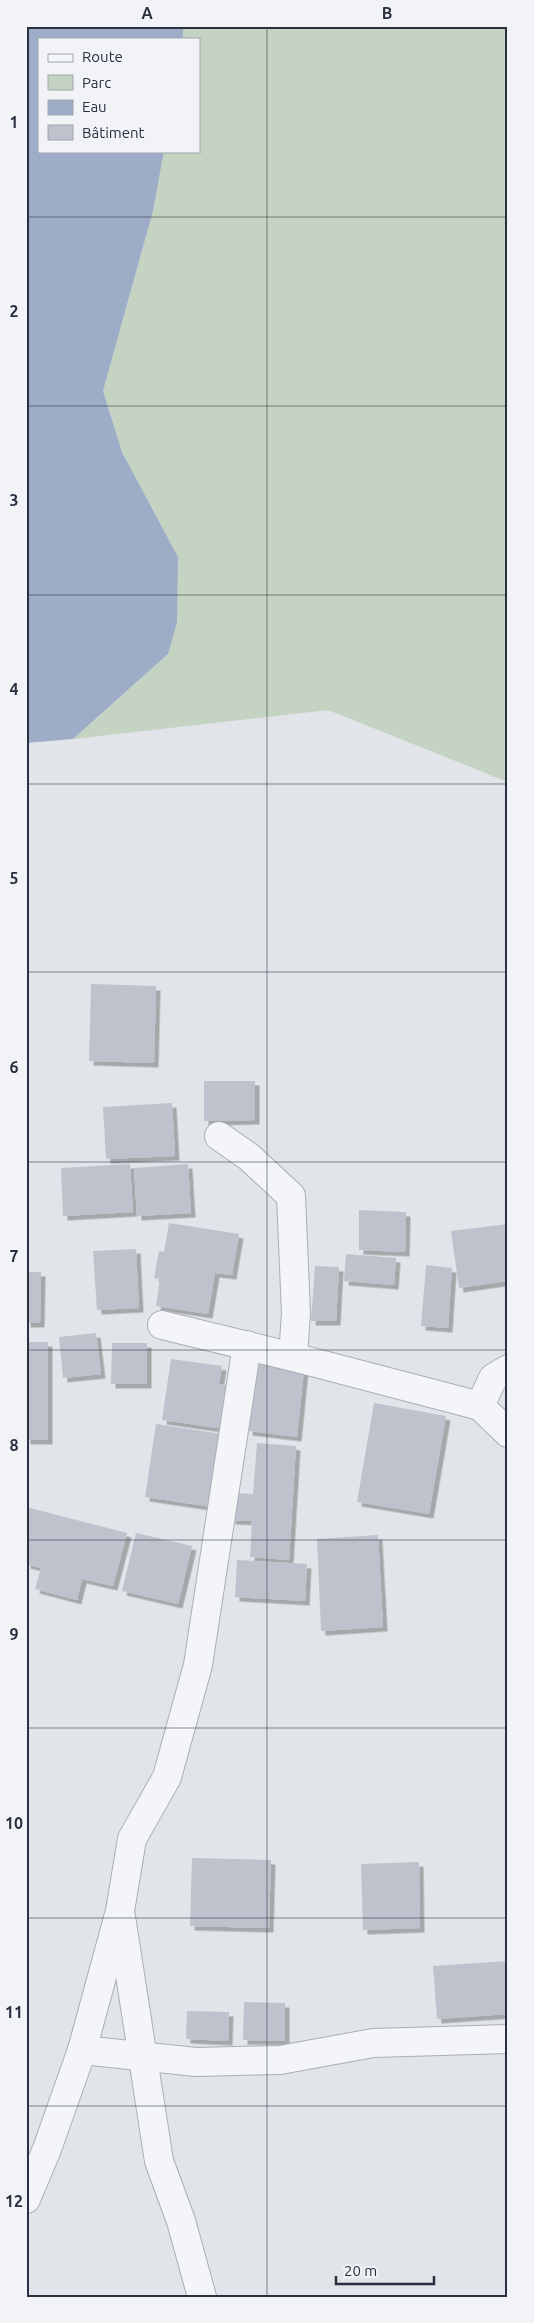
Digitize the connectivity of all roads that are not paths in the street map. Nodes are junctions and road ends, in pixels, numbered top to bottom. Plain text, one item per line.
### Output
1 (219, 1136) dead end
2 (162, 1325) dead end
3 (247, 1345) junction
4 (293, 1357) junction
5 (508, 1369) edge
6 (480, 1406) junction
7 (508, 1433) edge
8 (120, 1911) junction
9 (508, 2039) edge
10 (82, 2050) junction
11 (144, 2057) junction
12 (26, 2199) edge
13 (202, 2297) edge

1 - 4 street
2 - 3 street
3 - 4 street
3 - 8 street
4 - 6 street
5 - 6 street
6 - 7 street
8 - 10 street
8 - 11 street
9 - 11 street
10 - 11 street
10 - 12 street
11 - 13 street

